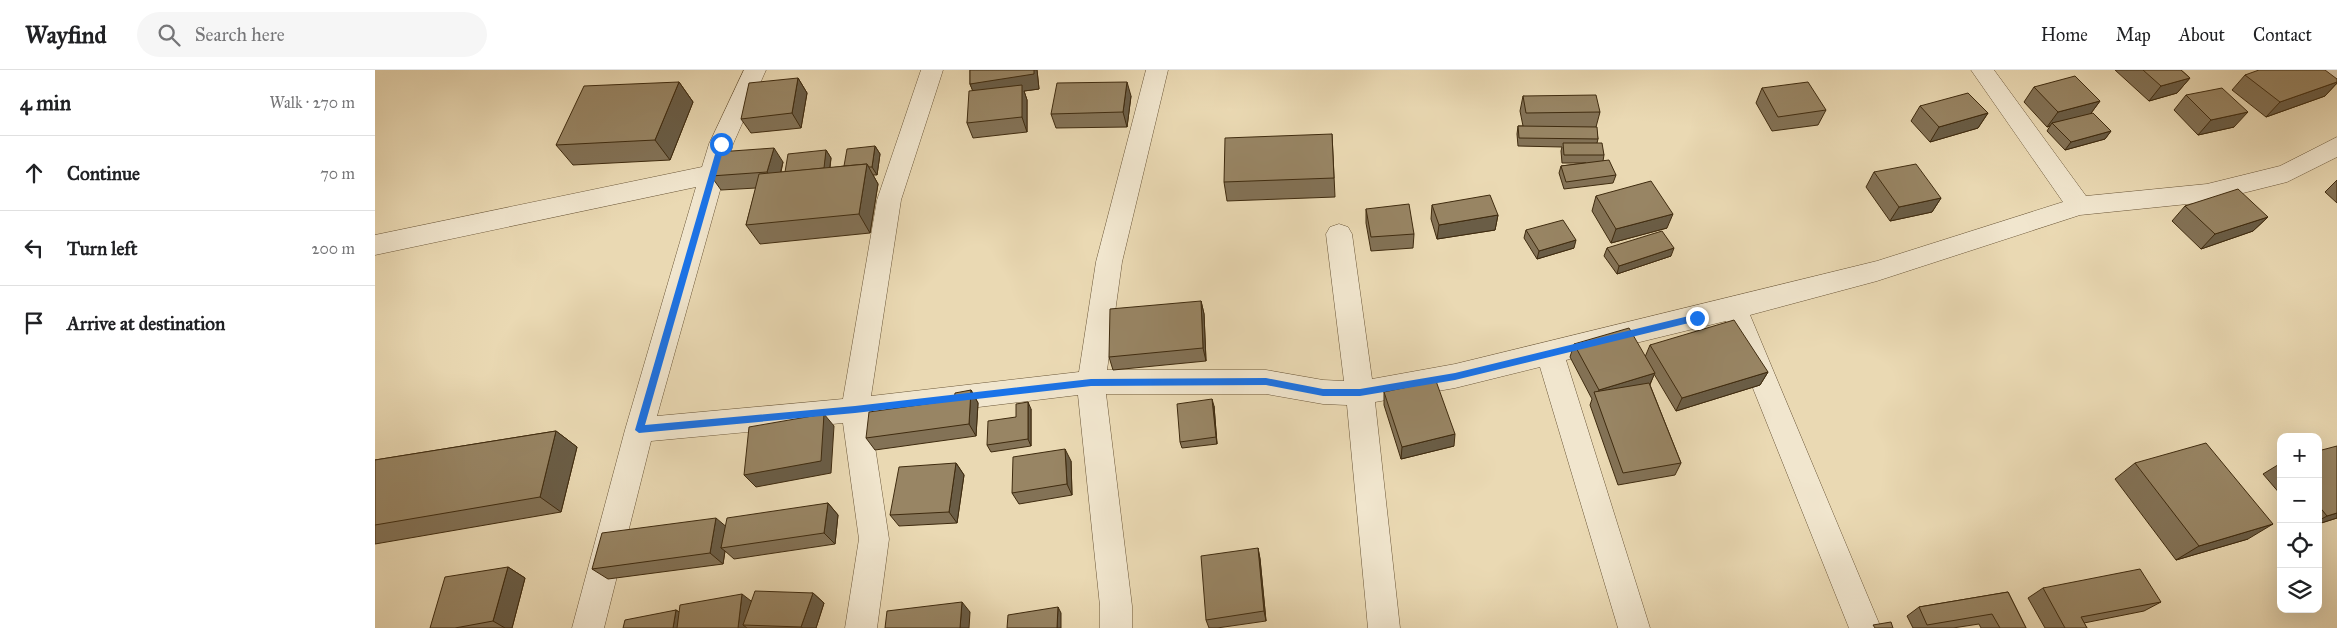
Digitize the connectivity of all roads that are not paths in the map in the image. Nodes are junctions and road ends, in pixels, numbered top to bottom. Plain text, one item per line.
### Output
1 (755, 70) edge
2 (932, 70) edge
3 (1157, 70) edge
4 (1982, 70) edge
5 (2329, 70) edge
6 (2337, 76) edge
7 (2337, 146) edge
8 (713, 174) junction
9 (2080, 206) junction
10 (1339, 234) dead end
11 (375, 245) edge
12 (1734, 308) junction
13 (1550, 354) junction
14 (1091, 382) junction
15 (1360, 393) junction
16 (855, 410) junction
17 (639, 430) junction
18 (588, 628) edge
19 (861, 628) edge
20 (1116, 628) edge
21 (1384, 628) edge
22 (1634, 628) edge
23 (1865, 628) edge

1 - 8 street
2 - 16 street
3 - 14 street
4 - 9 street
5 - 6 street
7 - 9 street
8 - 11 street
8 - 17 street
9 - 12 street
10 - 15 street
12 - 13 street
12 - 23 street
13 - 15 street
13 - 22 street
14 - 15 street
14 - 16 street
14 - 20 street
15 - 21 street
16 - 17 street
16 - 19 street
17 - 18 street

